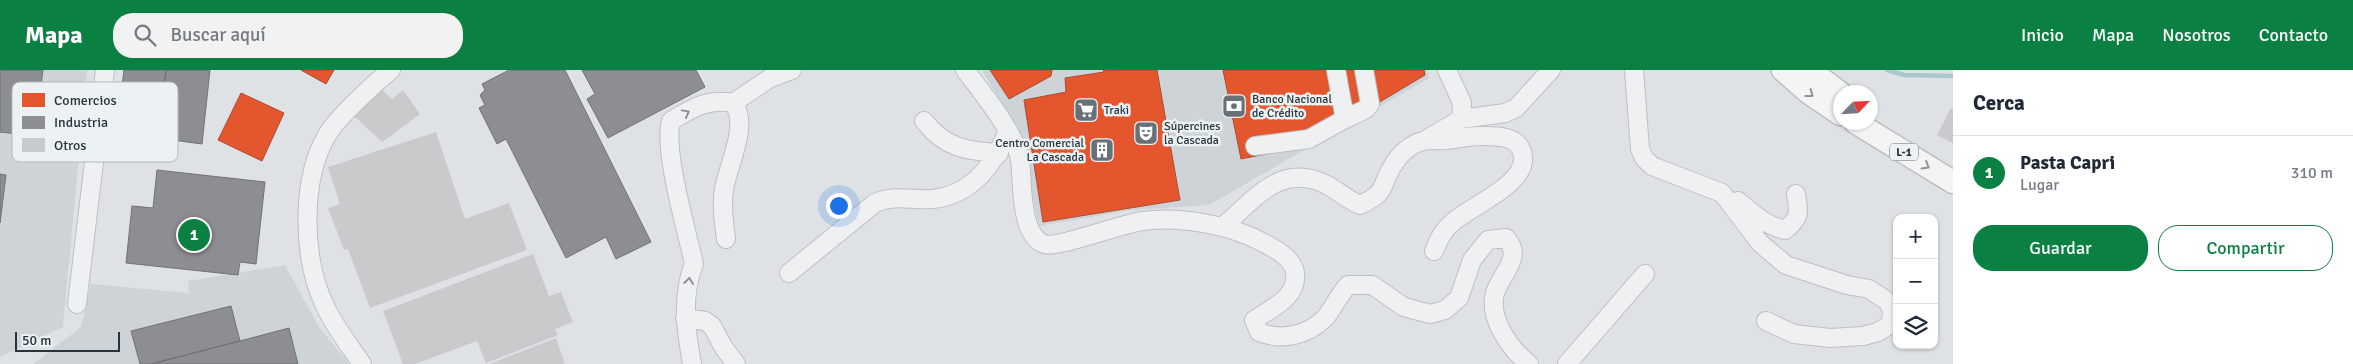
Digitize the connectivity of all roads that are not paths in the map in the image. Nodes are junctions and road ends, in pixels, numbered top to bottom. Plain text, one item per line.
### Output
1 (792, 70) edge
2 (964, 70) edge
3 (1336, 70) edge
4 (1364, 70) edge
5 (1447, 70) edge
6 (1551, 70) edge
7 (1634, 70) edge
8 (1783, 70) edge
9 (386, 71) edge
10 (733, 103) junction
11 (1833, 109) edge
12 (1345, 119) junction
13 (1461, 119) junction
14 (1878, 119) edge
15 (924, 121) dead end
16 (1868, 130) edge
17 (1007, 133) junction
18 (1424, 140) junction
19 (1255, 146) dead end
20 (999, 153) junction
21 (94, 162) edge
22 (1953, 164) edge
23 (1953, 182) edge
24 (1722, 193) junction
25 (1796, 194) dead end
26 (1223, 226) junction
27 (726, 239) dead end
28 (1434, 251) dead end
29 (789, 273) dead end
30 (1645, 274) dead end
31 (77, 304) dead end
32 (685, 318) junction
33 (1766, 321) dead end
34 (362, 364) edge
35 (692, 364) edge
36 (736, 364) edge
37 (1529, 364) edge
38 (1567, 364) edge

1 - 10 street
2 - 17 street
3 - 12 street
4 - 12 street
5 - 13 street
6 - 13 street
7 - 24 street
8 -> 11 main road
9 - 34 street
10 - 27 street
32 -> 10 street
12 - 19 street
13 - 18 street
14 - 22 main road, L-1
15 - 20 street
16 -> 23 main road, L-1
17 - 20 street
17 - 26 street
18 - 26 street
18 - 28 street
20 - 29 street
21 - 31 street
24 - 25 street
24 - 33 street
26 - 37 street
30 - 38 street
32 - 35 street
32 - 36 street

